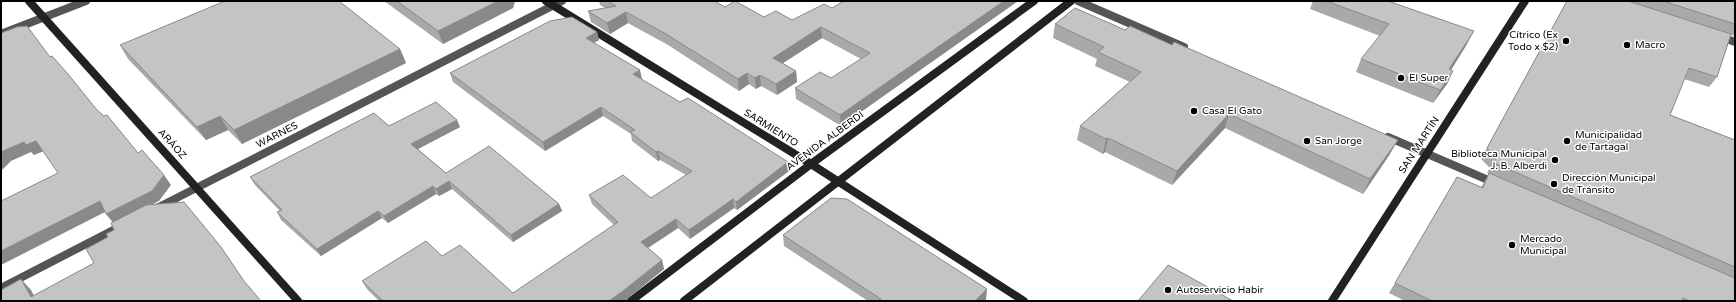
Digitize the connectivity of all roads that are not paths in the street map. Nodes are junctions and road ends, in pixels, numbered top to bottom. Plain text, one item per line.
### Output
1 (29, 1) edge
2 (86, 1) edge
3 (562, 1) edge
4 (1034, 1) edge
5 (1071, 1) edge
6 (1078, 1) edge
7 (1525, 1) edge
8 (549, 3) edge
9 (44, 17) junction
10 (1, 34) edge
11 (1713, 35) edge
12 (1735, 42) edge
13 (1194, 52) edge
14 (1383, 134) edge
15 (1427, 154) junction
16 (811, 164) junction
17 (838, 181) junction
18 (1500, 185) edge
19 (197, 187) junction
20 (148, 212) edge
21 (134, 219) edge
22 (1, 288) edge
23 (298, 301) edge
24 (631, 301) edge
25 (684, 301) edge
26 (1024, 301) edge
27 (1332, 301) edge

1 - 9 street, ARÁOZ
2 - 9 street
3 - 8 street, WARNES
4 - 16 street, AVENIDA ALBERDI
5 - 17 street
6 - 13 street
7 - 15 street, SAN MARTÍN
8 - 16 street, SARMIENTO
8 - 19 street, WARNES
9 - 10 street
9 - 19 street, ARÁOZ
11 - 12 street
14 - 15 street
15 - 18 street
15 - 27 street, SAN MARTÍN
16 - 17 street, SARMIENTO
16 - 24 street, AVENIDA ALBERDI
17 - 25 street
17 - 26 street, SARMIENTO
19 - 20 street, WARNES
19 - 23 street, ARÁOZ
21 - 22 street

